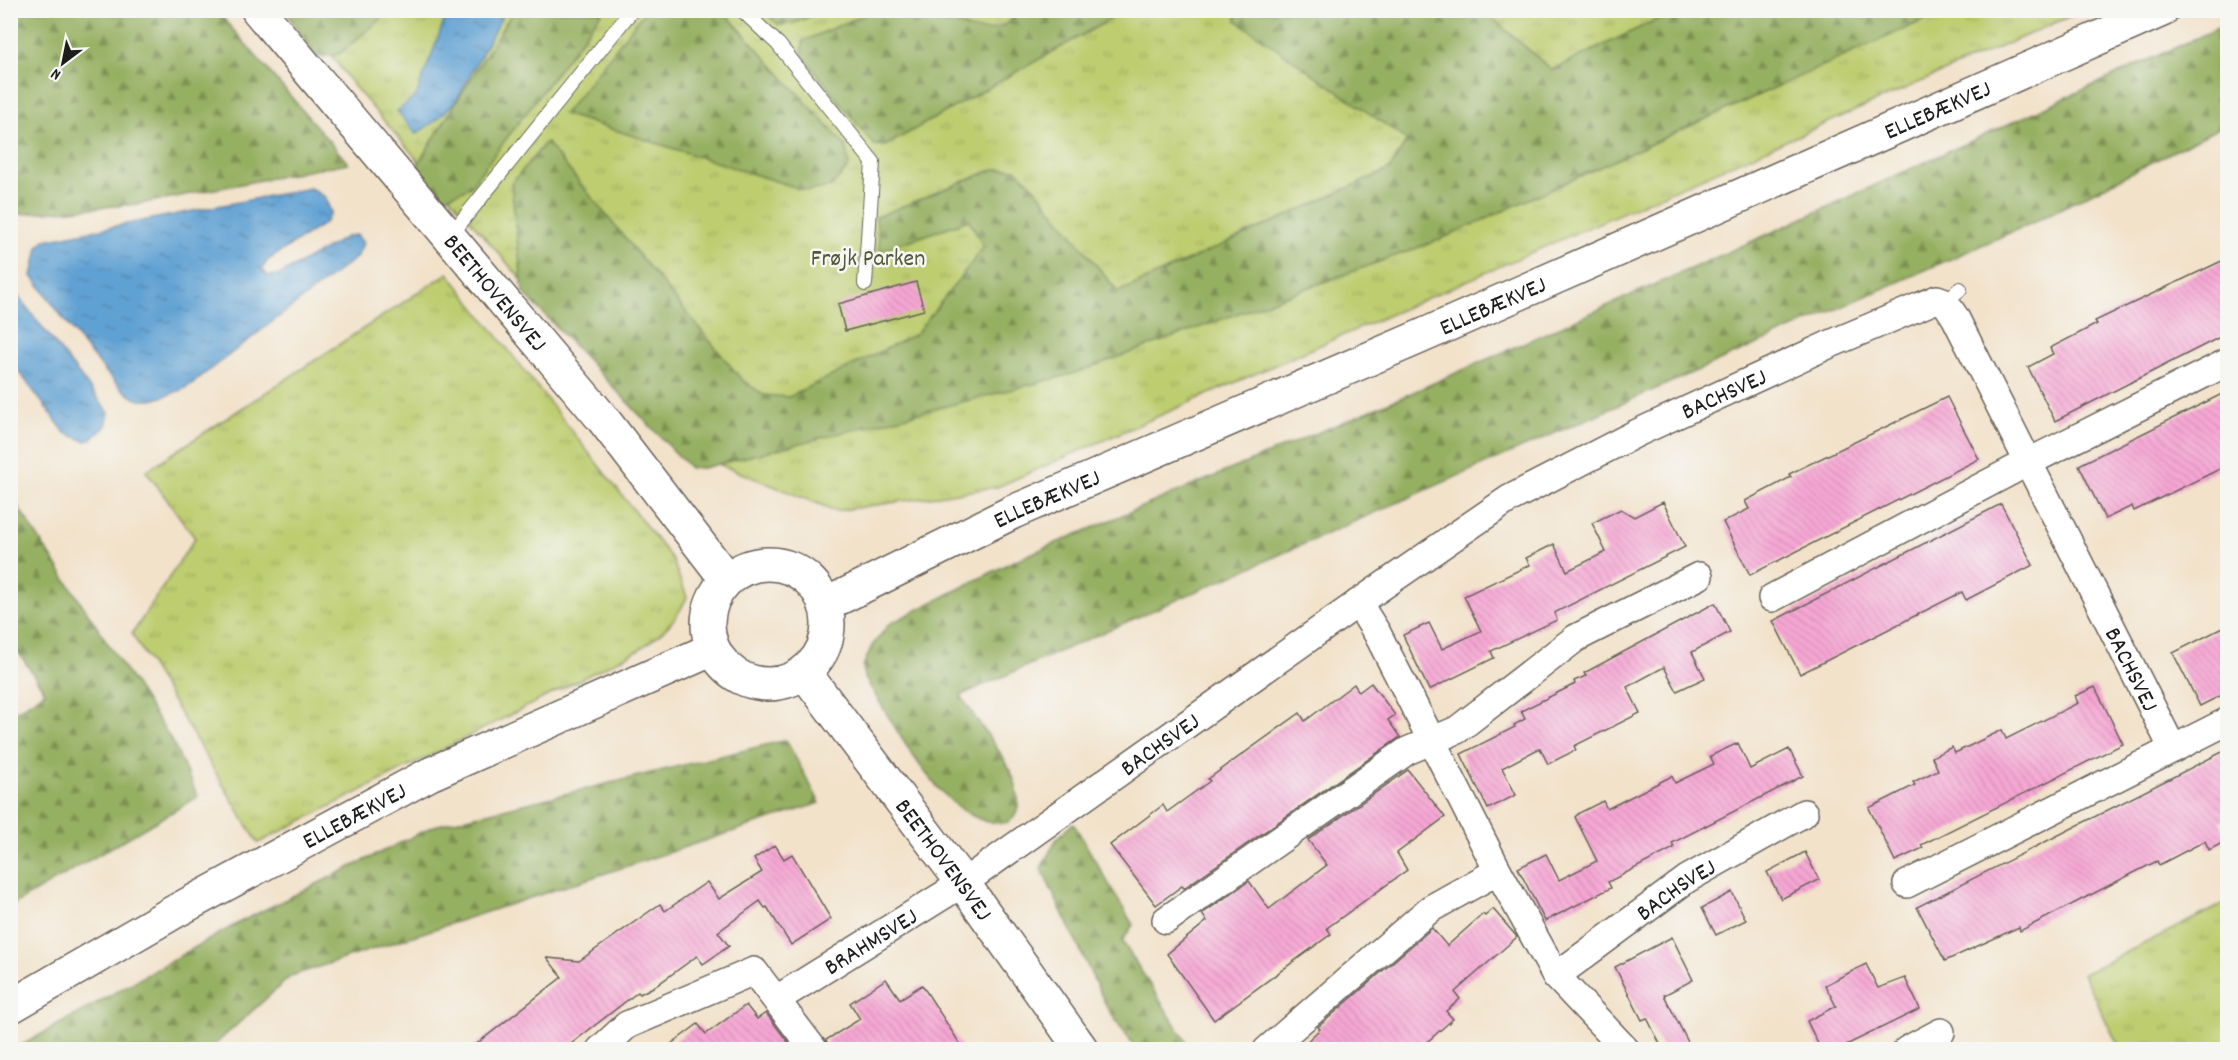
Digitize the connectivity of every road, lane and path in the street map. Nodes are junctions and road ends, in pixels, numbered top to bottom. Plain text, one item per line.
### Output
1 (258, 10) edge
2 (632, 10) edge
3 (742, 10) edge
4 (2162, 10) edge
5 (449, 237) junction
6 (865, 284) dead end
7 (2228, 362) edge
8 (2030, 461) junction
9 (1699, 576) dead end
10 (727, 580) junction
11 (1772, 598) dead end
12 (1358, 603) junction
13 (825, 604) junction
14 (713, 649) junction
15 (804, 672) junction
16 (2228, 721) edge
17 (1433, 742) junction
18 (2173, 749) junction
19 (1804, 813) dead end
20 (1498, 871) junction
21 (963, 883) junction
22 (1907, 884) dead end
23 (1166, 920) dead end
24 (1556, 976) junction
25 (777, 999) junction
26 (10, 1006) edge
27 (1941, 1032) dead end
28 (600, 1050) edge
29 (814, 1050) edge
30 (1082, 1050) edge
31 (1267, 1050) edge
32 (1626, 1050) edge
33 (1907, 1050) edge

1 - 5 street, BEETHOVENSVEJ
2 - 5 lane
3 - 6 lane
4 - 13 street, ELLEBÆKVEJ
5 - 10 street, BEETHOVENSVEJ
7 - 8 street
8 - 11 street
8 - 12 street, BACHSVEJ
8 - 18 street, BACHSVEJ
9 - 17 street
10 - 13 street
10 - 14 street
12 - 17 street
12 - 21 street, BACHSVEJ
13 - 15 street
14 - 15 street
14 - 26 street, ELLEBÆKVEJ
15 - 21 street, BEETHOVENSVEJ
16 - 18 street
17 - 20 street
17 - 23 street
18 - 22 street
19 - 24 street, BACHSVEJ
20 - 24 street
20 - 31 street
21 - 25 street, BRAHMSVEJ
21 - 30 street, BEETHOVENSVEJ
24 - 32 street
25 - 28 street
25 - 29 street
27 - 33 street

